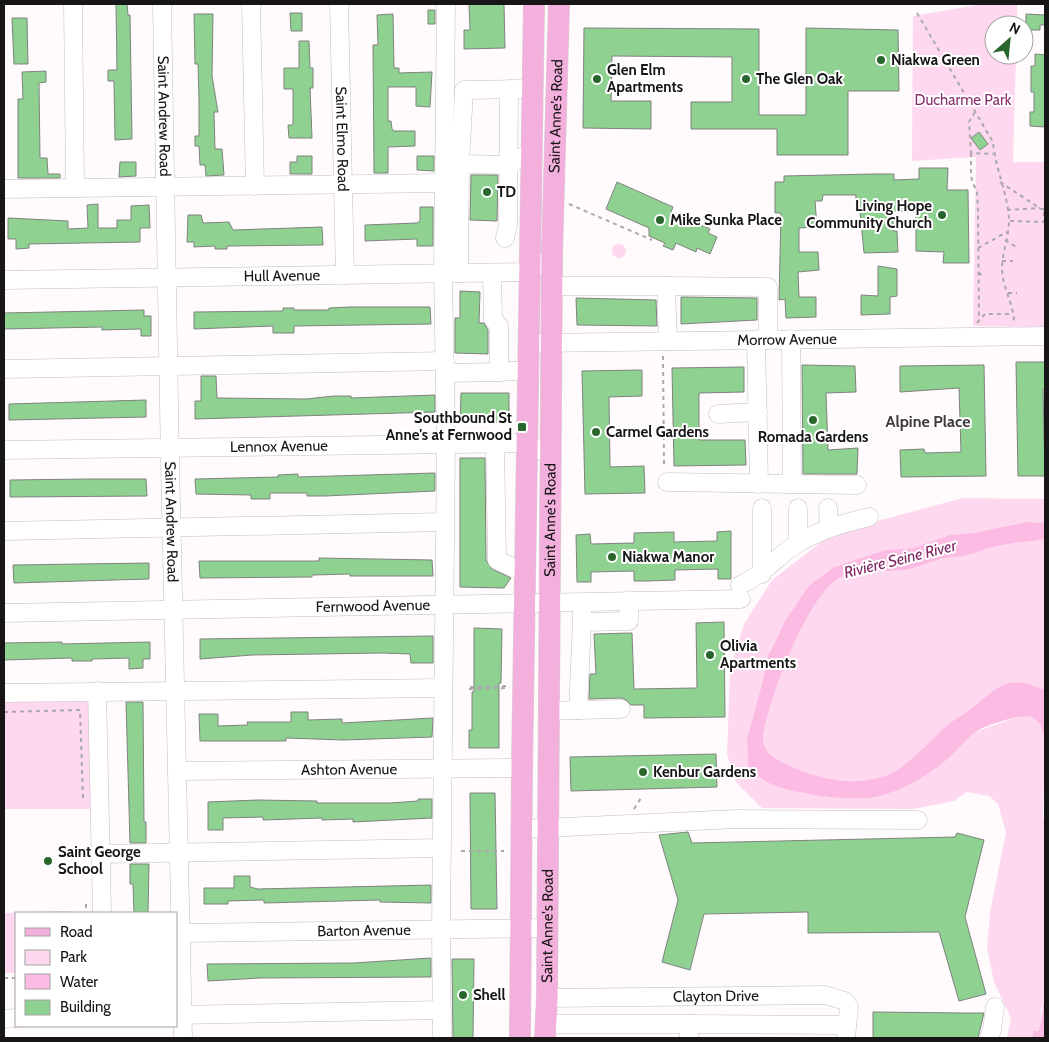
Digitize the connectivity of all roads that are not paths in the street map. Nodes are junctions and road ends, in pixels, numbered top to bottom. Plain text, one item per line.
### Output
1 (73, 4) edge
2 (162, 4) edge
3 (251, 4) edge
4 (338, 4) edge
5 (446, 4) edge
6 (534, 4) edge
7 (559, 4) edge
8 (509, 89) junction
9 (533, 89) junction
10 (532, 152) junction
11 (460, 164) junction
12 (509, 165) junction
13 (554, 168) junction
14 (531, 181) junction
15 (444, 182) junction
16 (343, 184) junction
17 (255, 186) junction
18 (166, 187) junction
19 (75, 188) junction
20 (4, 189) edge
21 (505, 238) dead end
22 (552, 253) junction
23 (530, 272) junction
24 (451, 273) junction
25 (492, 273) junction
26 (345, 275) junction
27 (168, 278) junction
28 (4, 280) edge
29 (553, 286) junction
30 (666, 286) junction
31 (1045, 336) edge
32 (762, 339) junction
33 (791, 339) junction
34 (552, 342) junction
35 (528, 343) junction
36 (666, 348) junction
37 (170, 366) junction
38 (445, 367) junction
39 (4, 369) edge
40 (528, 370) junction
41 (499, 372) junction
42 (758, 412) junction
43 (718, 414) dead end
44 (495, 443) junction
45 (527, 443) junction
46 (446, 444) junction
47 (170, 448) junction
48 (4, 450) edge
49 (552, 456) junction
50 (666, 473) road end
51 (759, 484) junction
52 (792, 484) junction
53 (857, 485) dead end
54 (762, 508) dead end
55 (798, 508) dead end
56 (828, 508) dead end
57 (869, 517) dead end
58 (446, 522) junction
59 (172, 528) junction
60 (829, 528) junction
61 (4, 530) edge
62 (798, 543) junction
63 (526, 569) junction
64 (762, 574) junction
65 (629, 600) junction
66 (582, 601) junction
67 (526, 602) junction
68 (550, 602) junction
69 (443, 603) junction
70 (174, 609) junction
71 (4, 613) edge
72 (582, 622) junction
73 (443, 688) junction
74 (176, 690) junction
75 (97, 691) junction
76 (4, 693) edge
77 (621, 709) dead end
78 (578, 710) junction
79 (549, 711) junction
80 (443, 768) junction
81 (522, 768) junction
82 (177, 771) junction
83 (918, 820) dead end
84 (548, 828) junction
85 (522, 829) junction
86 (442, 848) junction
87 (100, 854) junction
88 (179, 854) junction
89 (102, 912) edge
90 (521, 928) junction
91 (547, 928) junction
92 (441, 929) junction
93 (182, 933) junction
94 (547, 998) junction
95 (995, 1007) dead end
96 (442, 1010) junction
97 (180, 1015) edge
98 (545, 1031) edge
99 (689, 1031) edge
100 (846, 1032) edge
101 (183, 1038) edge
102 (442, 1038) edge
103 (520, 1038) edge
104 (988, 1038) edge

1 - 19 street
2 - 18 street, Saint Andrew Road
3 - 17 street
4 - 16 street, Saint Elmo Road
5 - 15 street
6 - 9 main road, Saint Anne's Road
7 - 13 main road, Saint Anne's Road
8 - 9 street
8 - 11 street
8 - 12 street
9 - 10 main road, Saint Anne's Road
10 - 12 street
10 - 13 main road
10 - 14 main road, Saint Anne's Road
11 - 12 street
11 - 24 street
12 - 14 street
12 - 21 street
13 - 22 main road, Saint Anne's Road
14 - 23 main road, Saint Anne's Road
15 - 16 street
15 - 24 street
16 - 17 street
16 - 26 street, Saint Elmo Road
17 - 18 street
18 - 19 street
18 - 27 street, Saint Andrew Road
19 - 20 street
22 - 23 street
22 - 29 main road, Saint Anne's Road
23 - 25 street, Hull Avenue
23 - 35 main road, Saint Anne's Road
24 - 25 street, Hull Avenue
24 - 26 street, Hull Avenue
24 - 38 street
25 - 41 street
26 - 27 street, Hull Avenue
27 - 28 street, Hull Avenue
27 - 37 street, Saint Andrew Road
29 - 30 street
29 - 34 main road, Saint Anne's Road
30 - 32 street
30 - 36 street
31 - 33 street, Morrow Avenue
32 - 33 street, Morrow Avenue
32 - 36 street, Morrow Avenue
32 - 42 street
33 - 52 street
34 - 35 street, Morrow Avenue
34 - 36 street, Morrow Avenue
34 - 49 main road, Saint Anne's Road
35 - 40 main road, Saint Anne's Road
37 - 38 street
37 - 39 street
37 - 47 street, Saint Andrew Road
38 - 41 street
38 - 46 street
40 - 41 street
40 - 45 main road, Saint Anne's Road
42 - 43 street
42 - 51 street
44 - 45 street, Lennox Avenue
44 - 46 street, Lennox Avenue
44 - 63 street
45 - 49 street, Lennox Avenue
45 - 63 main road, Saint Anne's Road
46 - 47 street, Lennox Avenue
46 - 58 street
47 - 48 street, Lennox Avenue
47 - 59 street, Saint Andrew Road
49 - 68 main road, Saint Anne's Road
50 - 51 street
51 - 52 street
52 - 53 street
54 - 64 street
55 - 62 street
56 - 60 street
57 - 60 street
58 - 59 street
58 - 69 street
59 - 61 street
59 - 70 street, Saint Andrew Road
60 - 62 street
62 - 64 street
63 - 67 main road, Saint Anne's Road
64 - 65 street, Fernwood Avenue
65 - 66 street, Fernwood Avenue
65 - 72 street
66 - 68 street, Fernwood Avenue
66 - 72 street
67 - 68 street, Fernwood Avenue
67 - 69 street, Fernwood Avenue
67 - 81 main road, Saint Anne's Road
68 - 79 main road, Saint Anne's Road
69 - 70 street, Fernwood Avenue
69 - 73 street
70 - 71 street, Fernwood Avenue
70 - 74 street, Saint Andrew Road
72 - 78 street
73 - 74 street
73 - 80 street
74 - 75 street
74 - 82 street, Saint Andrew Road
75 - 76 street
75 - 87 street
77 - 78 street
78 - 79 street
79 - 84 main road, Saint Anne's Road
80 - 81 street, Ashton Avenue
80 - 82 street, Ashton Avenue
80 - 86 street
81 - 85 main road, Saint Anne's Road
82 - 88 street, Saint Andrew Road
83 - 84 street
84 - 85 street
84 - 91 main road, Saint Anne's Road
85 - 90 main road, Saint Anne's Road
86 - 88 street
86 - 92 street
87 - 88 street
87 - 89 street
88 - 93 street, Saint Andrew Road
90 - 91 street, Barton Avenue
90 - 92 street, Barton Avenue
90 - 103 main road, Saint Anne's Road
91 - 94 main road, Saint Anne's Road
92 - 93 street, Barton Avenue
92 - 96 street
93 - 97 street, Saint Andrew Road
94 - 98 main road, Saint Anne's Road
94 - 100 street, Clayton Drive
95 - 104 street
96 - 97 street
96 - 102 street
97 - 101 street, Saint Andrew Road
98 - 99 street
99 - 100 street

